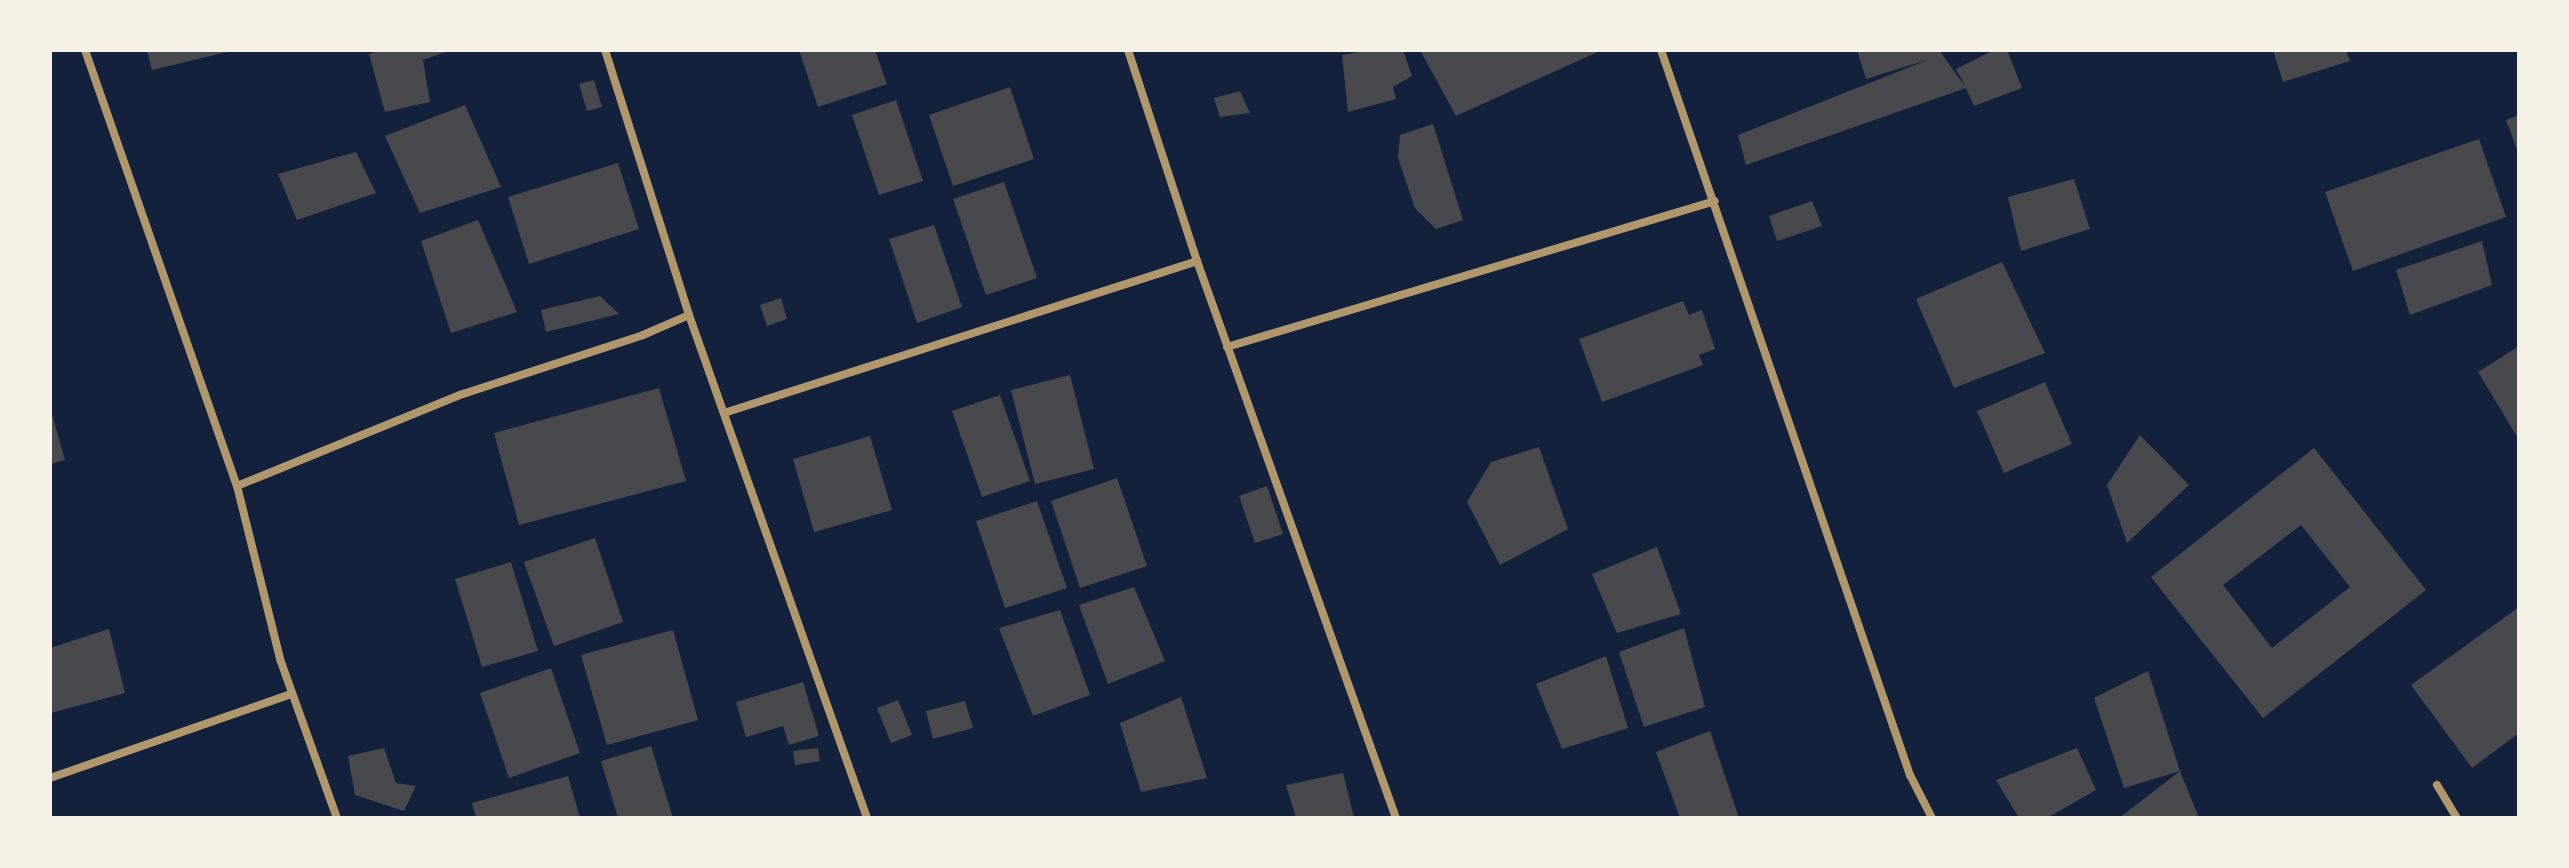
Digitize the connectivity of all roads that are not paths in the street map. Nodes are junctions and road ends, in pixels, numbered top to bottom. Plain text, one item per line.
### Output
1 (85, 50) edge
2 (605, 50) edge
3 (1128, 50) edge
4 (1661, 50) edge
5 (1715, 201) junction
6 (1197, 261) junction
7 (689, 315) junction
8 (1227, 347) junction
9 (724, 413) junction
10 (237, 486) junction
11 (291, 694) junction
12 (50, 778) edge
13 (2437, 785) dead end
14 (337, 818) edge
15 (867, 818) edge
16 (1396, 818) edge
17 (1932, 818) edge
18 (2457, 818) edge

1 - 10 street
2 - 7 street
3 - 6 street
4 - 5 street
5 - 8 street
5 - 17 street
6 - 8 street
6 - 9 street
7 - 9 street
7 - 10 street
8 - 16 street
9 - 15 street
10 - 11 street
11 - 12 street
11 - 14 street
13 - 18 street

